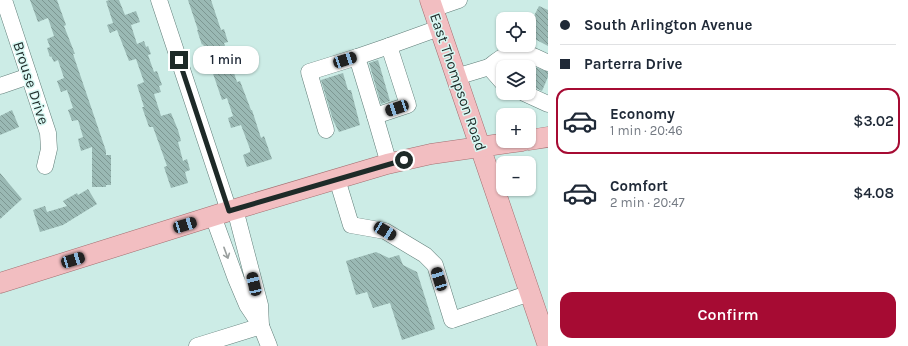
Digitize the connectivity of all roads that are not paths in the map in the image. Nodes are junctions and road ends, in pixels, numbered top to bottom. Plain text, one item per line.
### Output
1 (4, 0) edge
2 (159, 0) edge
3 (459, 0) edge
4 (432, 5) edge
5 (439, 28) junction
6 (389, 46) junction
7 (357, 57) junction
8 (548, 63) edge
9 (489, 67) junction
10 (496, 75) edge
11 (29, 76) junction
12 (456, 77) junction
13 (0, 86) edge
14 (536, 98) edge
15 (548, 104) edge
16 (375, 116) junction
17 (326, 130) dead end
18 (548, 137) edge
19 (536, 139) edge
20 (496, 145) edge
21 (480, 147) junction
22 (389, 164) junction
23 (45, 166) dead end
24 (337, 179) junction
25 (226, 212) junction
26 (0, 283) edge
27 (538, 303) edge
28 (261, 326) junction
29 (197, 346) edge
30 (269, 346) edge
31 (548, 346) edge

1 - 11 street, Brouse Drive
2 - 25 street
3 - 4 street
4 - 5 main road, East Thompson Road
5 - 6 street
5 - 12 main road, East Thompson Road
6 - 7 street
6 - 16 street
7 - 16 street
7 - 17 street
8 - 9 street
9 - 10 street
9 - 12 street
11 - 13 street
11 - 23 street, Brouse Drive
12 - 21 main road, East Thompson Road
14 - 15 street
16 - 22 street
18 - 19 main road
20 - 21 main road
21 - 22 main road
21 - 27 main road, East Thompson Road
22 - 24 main road
24 - 25 main road
24 - 27 street
25 - 26 main road
25 - 28 street
25 -> 28 street
27 - 31 main road, East Thompson Road
28 - 29 street
28 - 30 street

